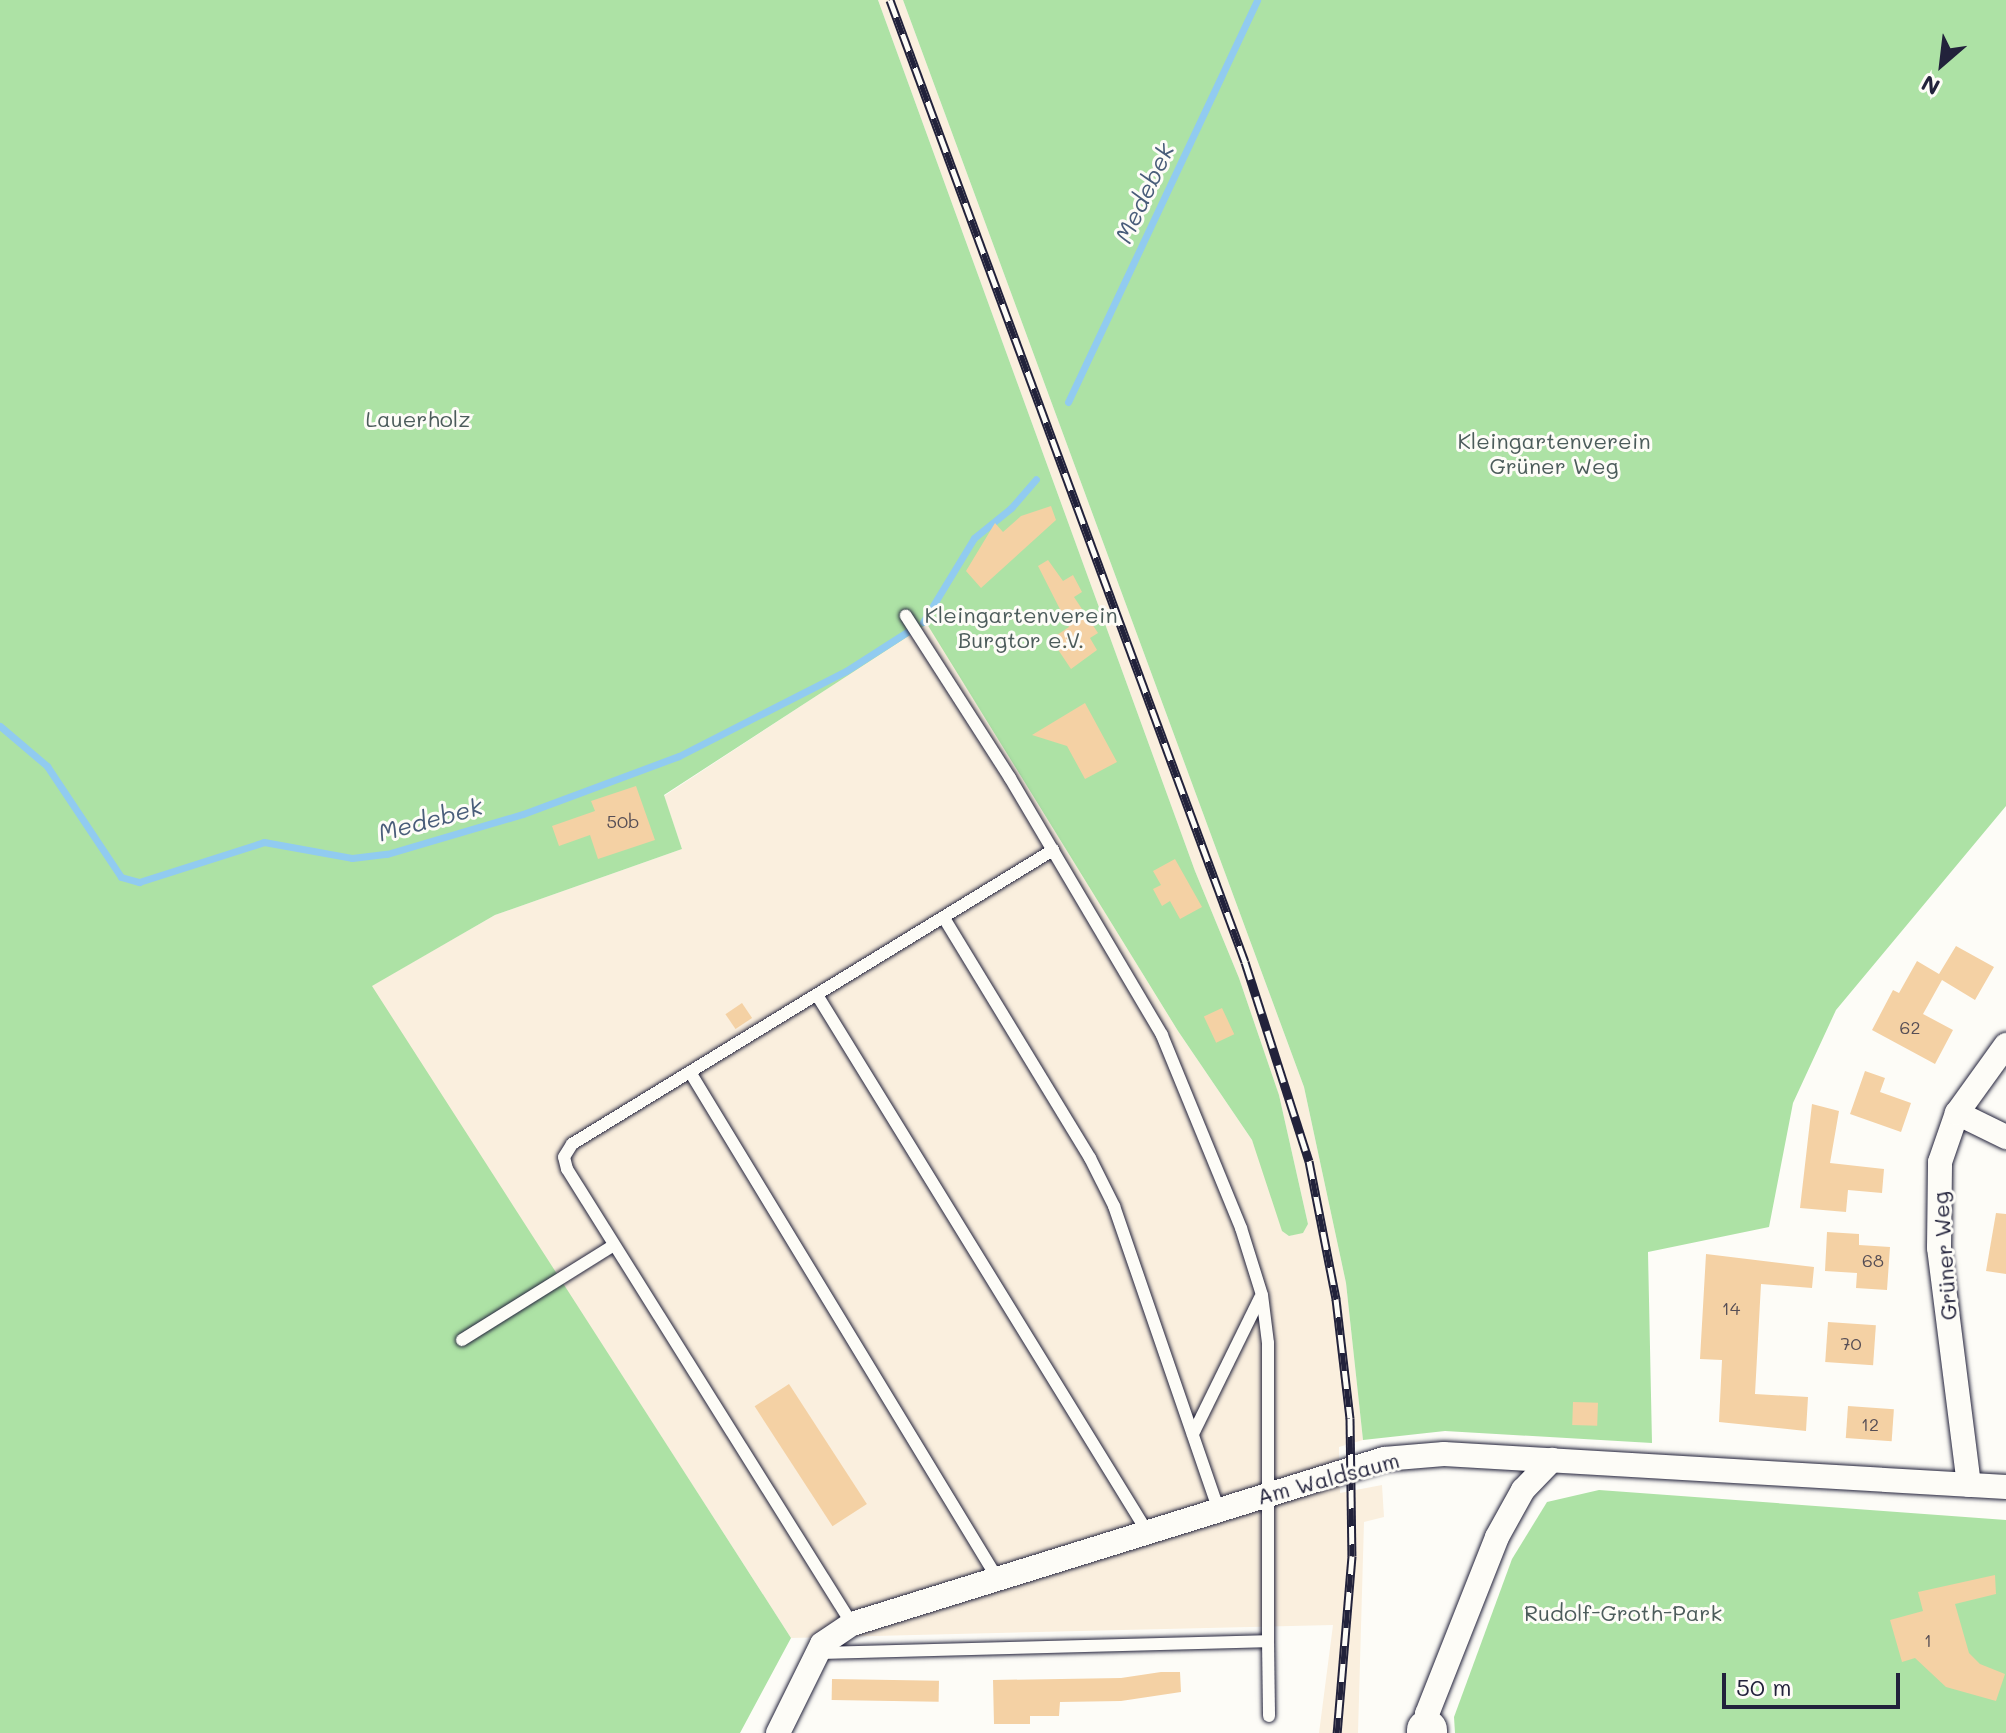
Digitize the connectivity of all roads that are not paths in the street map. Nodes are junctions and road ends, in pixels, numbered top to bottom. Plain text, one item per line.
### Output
1 (906, 616) dead end
2 (1053, 850) junction
3 (944, 918) junction
4 (817, 995) junction
5 (2006, 1045) edge
6 (690, 1072) junction
7 (1957, 1113) junction
8 (2006, 1137) edge
9 (614, 1245) junction
10 (1262, 1295) junction
11 (462, 1340) dead end
12 (1193, 1434) junction
13 (1552, 1460) junction
14 (1969, 1485) junction
15 (2006, 1487) edge
16 (1270, 1492) junction
17 (1218, 1508) junction
18 (1148, 1533) junction
19 (999, 1581) junction
20 (852, 1624) junction
21 (1268, 1641) junction
22 (817, 1653) junction
23 (1269, 1716) dead end
24 (1427, 1732) edge
25 (778, 1733) edge

1 - 2 lane
2 - 3 lane
2 - 10 lane
3 - 4 lane
3 - 12 lane
4 - 6 lane
4 - 18 lane
5 - 7 street, Grüner Weg
6 - 9 lane
6 - 19 lane
7 - 8 street
7 - 14 street, Grüner Weg
9 - 11 lane
9 - 20 lane
10 - 12 lane
10 - 16 lane
12 - 17 lane
13 - 14 street, Am Waldsaum
13 - 16 street, Am Waldsaum
13 - 24 street
14 - 15 street, Am Waldsaum
16 - 17 street, Am Waldsaum
16 - 21 lane
17 - 18 street, Am Waldsaum
18 - 19 street, Am Waldsaum
19 - 20 street, Am Waldsaum
20 - 22 street, Am Waldsaum
21 - 22 lane
21 - 23 lane
22 - 25 street, Am Waldsaum

